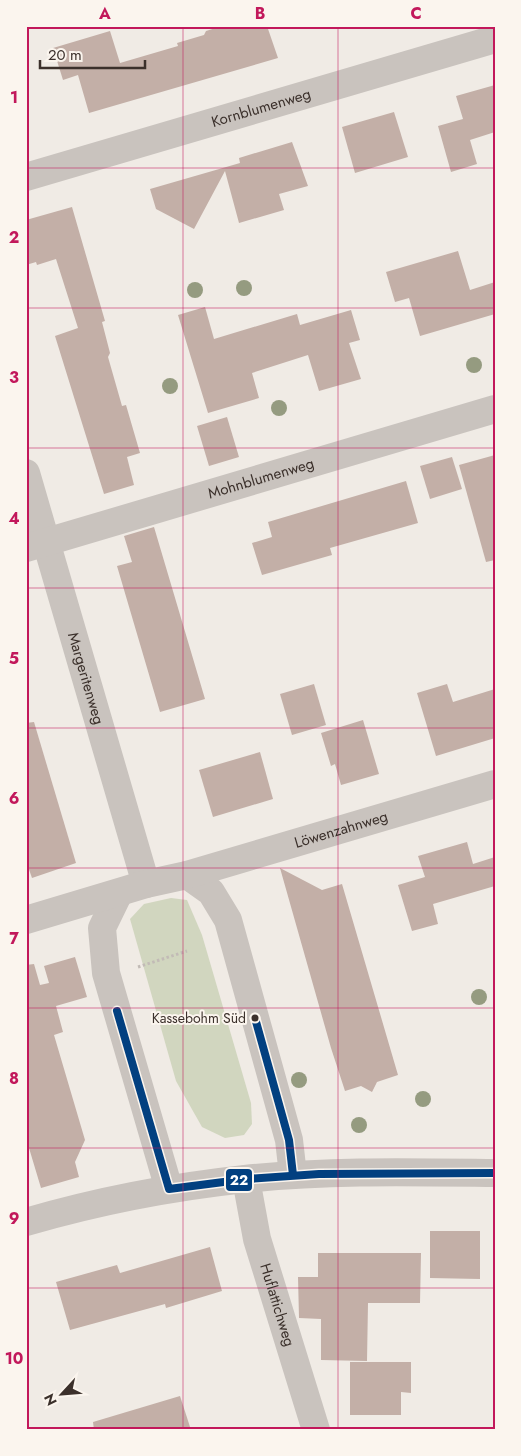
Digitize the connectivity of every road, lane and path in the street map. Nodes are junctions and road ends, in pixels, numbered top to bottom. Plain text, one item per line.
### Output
1 (495, 39) edge
2 (26, 177) edge
3 (495, 409) edge
4 (26, 472) edge
5 (37, 545) edge
6 (495, 784) edge
7 (187, 875) junction
8 (146, 884) junction
9 (119, 893) junction
10 (26, 920) edge
11 (188, 952) dead end
12 (135, 968) dead end
13 (495, 1173) edge
14 (293, 1175) junction
15 (246, 1179) junction
16 (169, 1189) junction
17 (26, 1222) edge
18 (316, 1430) edge

1 - 2 street, Kornblumenweg
3 - 5 street, Mohnblumenweg
4 - 5 street, Margeritenweg
5 - 8 street, Margeritenweg
6 - 7 street, Löwenzahnweg
7 - 8 street
7 - 14 street
8 - 9 street
9 - 10 street
9 - 16 street
11 - 12 path
13 - 14 street
14 - 15 street
15 - 16 street
15 - 18 street, Huflattichweg
16 - 17 street

